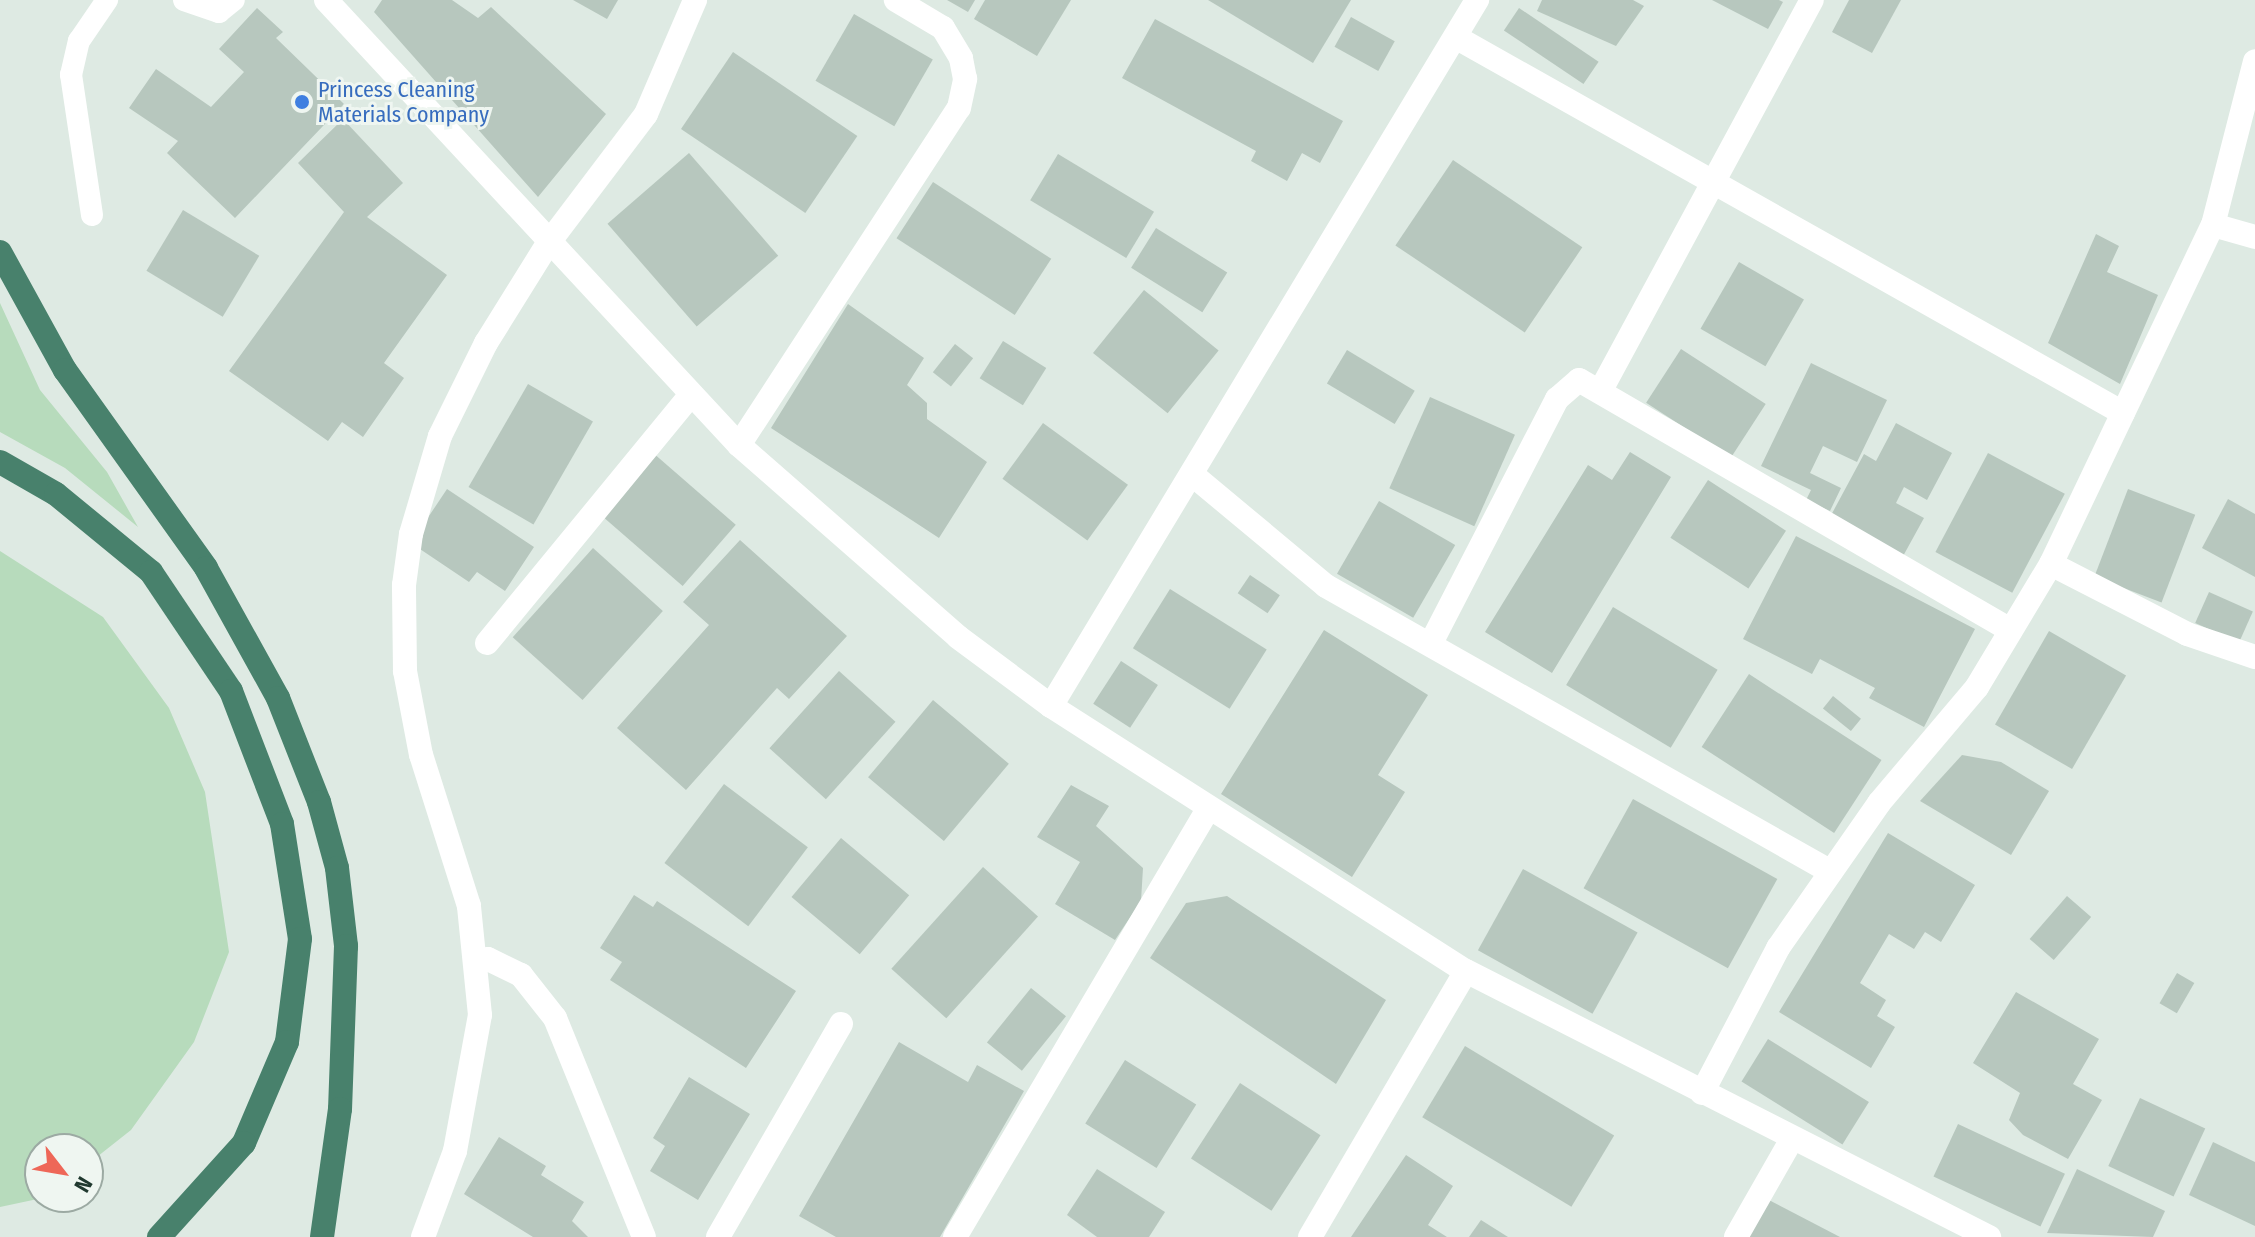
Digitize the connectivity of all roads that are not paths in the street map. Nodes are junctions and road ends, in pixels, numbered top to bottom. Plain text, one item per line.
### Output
1 (107, 0) edge
2 (184, 0) edge
3 (234, 0) edge
4 (326, 0) edge
5 (695, 0) edge
6 (896, 0) edge
7 (1477, 0) edge
8 (1812, 0) edge
9 (1459, 39) junction
10 (2255, 61) edge
11 (2250, 116) edge
12 (1710, 180) junction
13 (92, 215) dead end
14 (2213, 225) junction
15 (2255, 237) edge
16 (547, 245) junction
17 (0, 252) edge
18 (1602, 388) junction
19 (690, 396) junction
20 (2123, 413) junction
21 (739, 445) junction
22 (0, 462) edge
23 (1194, 476) junction
24 (2051, 564) junction
25 (2011, 630) junction
26 (487, 643) dead end
27 (1431, 643) junction
28 (2255, 657) edge
29 (1051, 706) junction
30 (1208, 809) junction
31 (1831, 872) junction
32 (478, 962) junction
33 (1466, 971) junction
34 (841, 1024) dead end
35 (1702, 1093) junction
36 (1792, 1139) junction
37 (330, 1183) junction
38 (159, 1237) edge
39 (308, 1237) edge
40 (322, 1237) edge
41 (423, 1237) edge
42 (644, 1237) edge
43 (718, 1237) edge
44 (955, 1237) edge
45 (1310, 1237) edge
46 (1736, 1237) edge
47 (1989, 1237) edge

1 - 13 lane
2 - 3 lane
4 - 16 street
5 - 16 street
6 - 21 street
7 - 9 street
8 - 12 street
9 - 12 street
9 - 23 street
10 - 11 street
11 - 14 street
12 - 18 street
12 - 20 street
14 - 15 street
14 - 20 street
16 - 19 street
16 - 32 street
17 - 37 highway
18 - 25 street
18 - 27 street
19 - 21 street
19 - 26 street
20 - 24 street
21 - 29 street
22 - 38 highway
23 - 27 street
23 - 29 street
24 - 25 street
24 - 28 street
25 - 31 street
27 - 31 street
29 - 30 street
30 - 33 street
30 - 44 street
31 - 35 street
32 - 41 street
32 - 42 street
33 - 35 street
33 - 45 street
34 - 43 street
35 - 36 street
36 - 46 street
36 - 47 street
37 - 39 highway
37 - 40 highway

